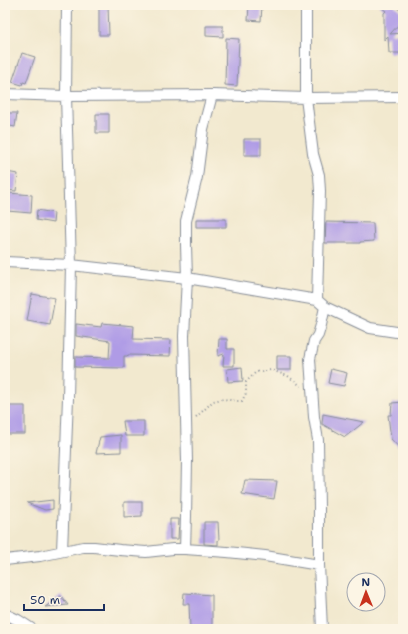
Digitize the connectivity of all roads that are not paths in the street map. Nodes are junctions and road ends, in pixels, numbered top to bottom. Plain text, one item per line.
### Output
1 (67, 5) edge
2 (306, 5) edge
3 (5, 94) edge
4 (212, 95) junction
5 (66, 96) junction
6 (403, 97) edge
7 (306, 98) junction
8 (5, 262) edge
9 (71, 265) junction
10 (187, 278) junction
11 (317, 300) junction
12 (325, 307) junction
13 (403, 333) edge
14 (185, 549) junction
15 (62, 551) junction
16 (5, 560) edge
17 (319, 565) junction
18 (5, 614) edge
19 (32, 629) edge
20 (322, 629) edge

1 - 5 street
2 - 7 street
3 - 5 street
4 - 5 street
4 - 7 street
4 - 10 street
5 - 9 street
6 - 7 street
7 - 11 street
8 - 9 street
9 - 10 street
9 - 15 street
10 - 11 street
10 - 14 street
11 - 12 street
12 - 13 street
12 - 17 street
14 - 15 street
14 - 17 street
15 - 16 street
17 - 20 street
18 - 19 street

